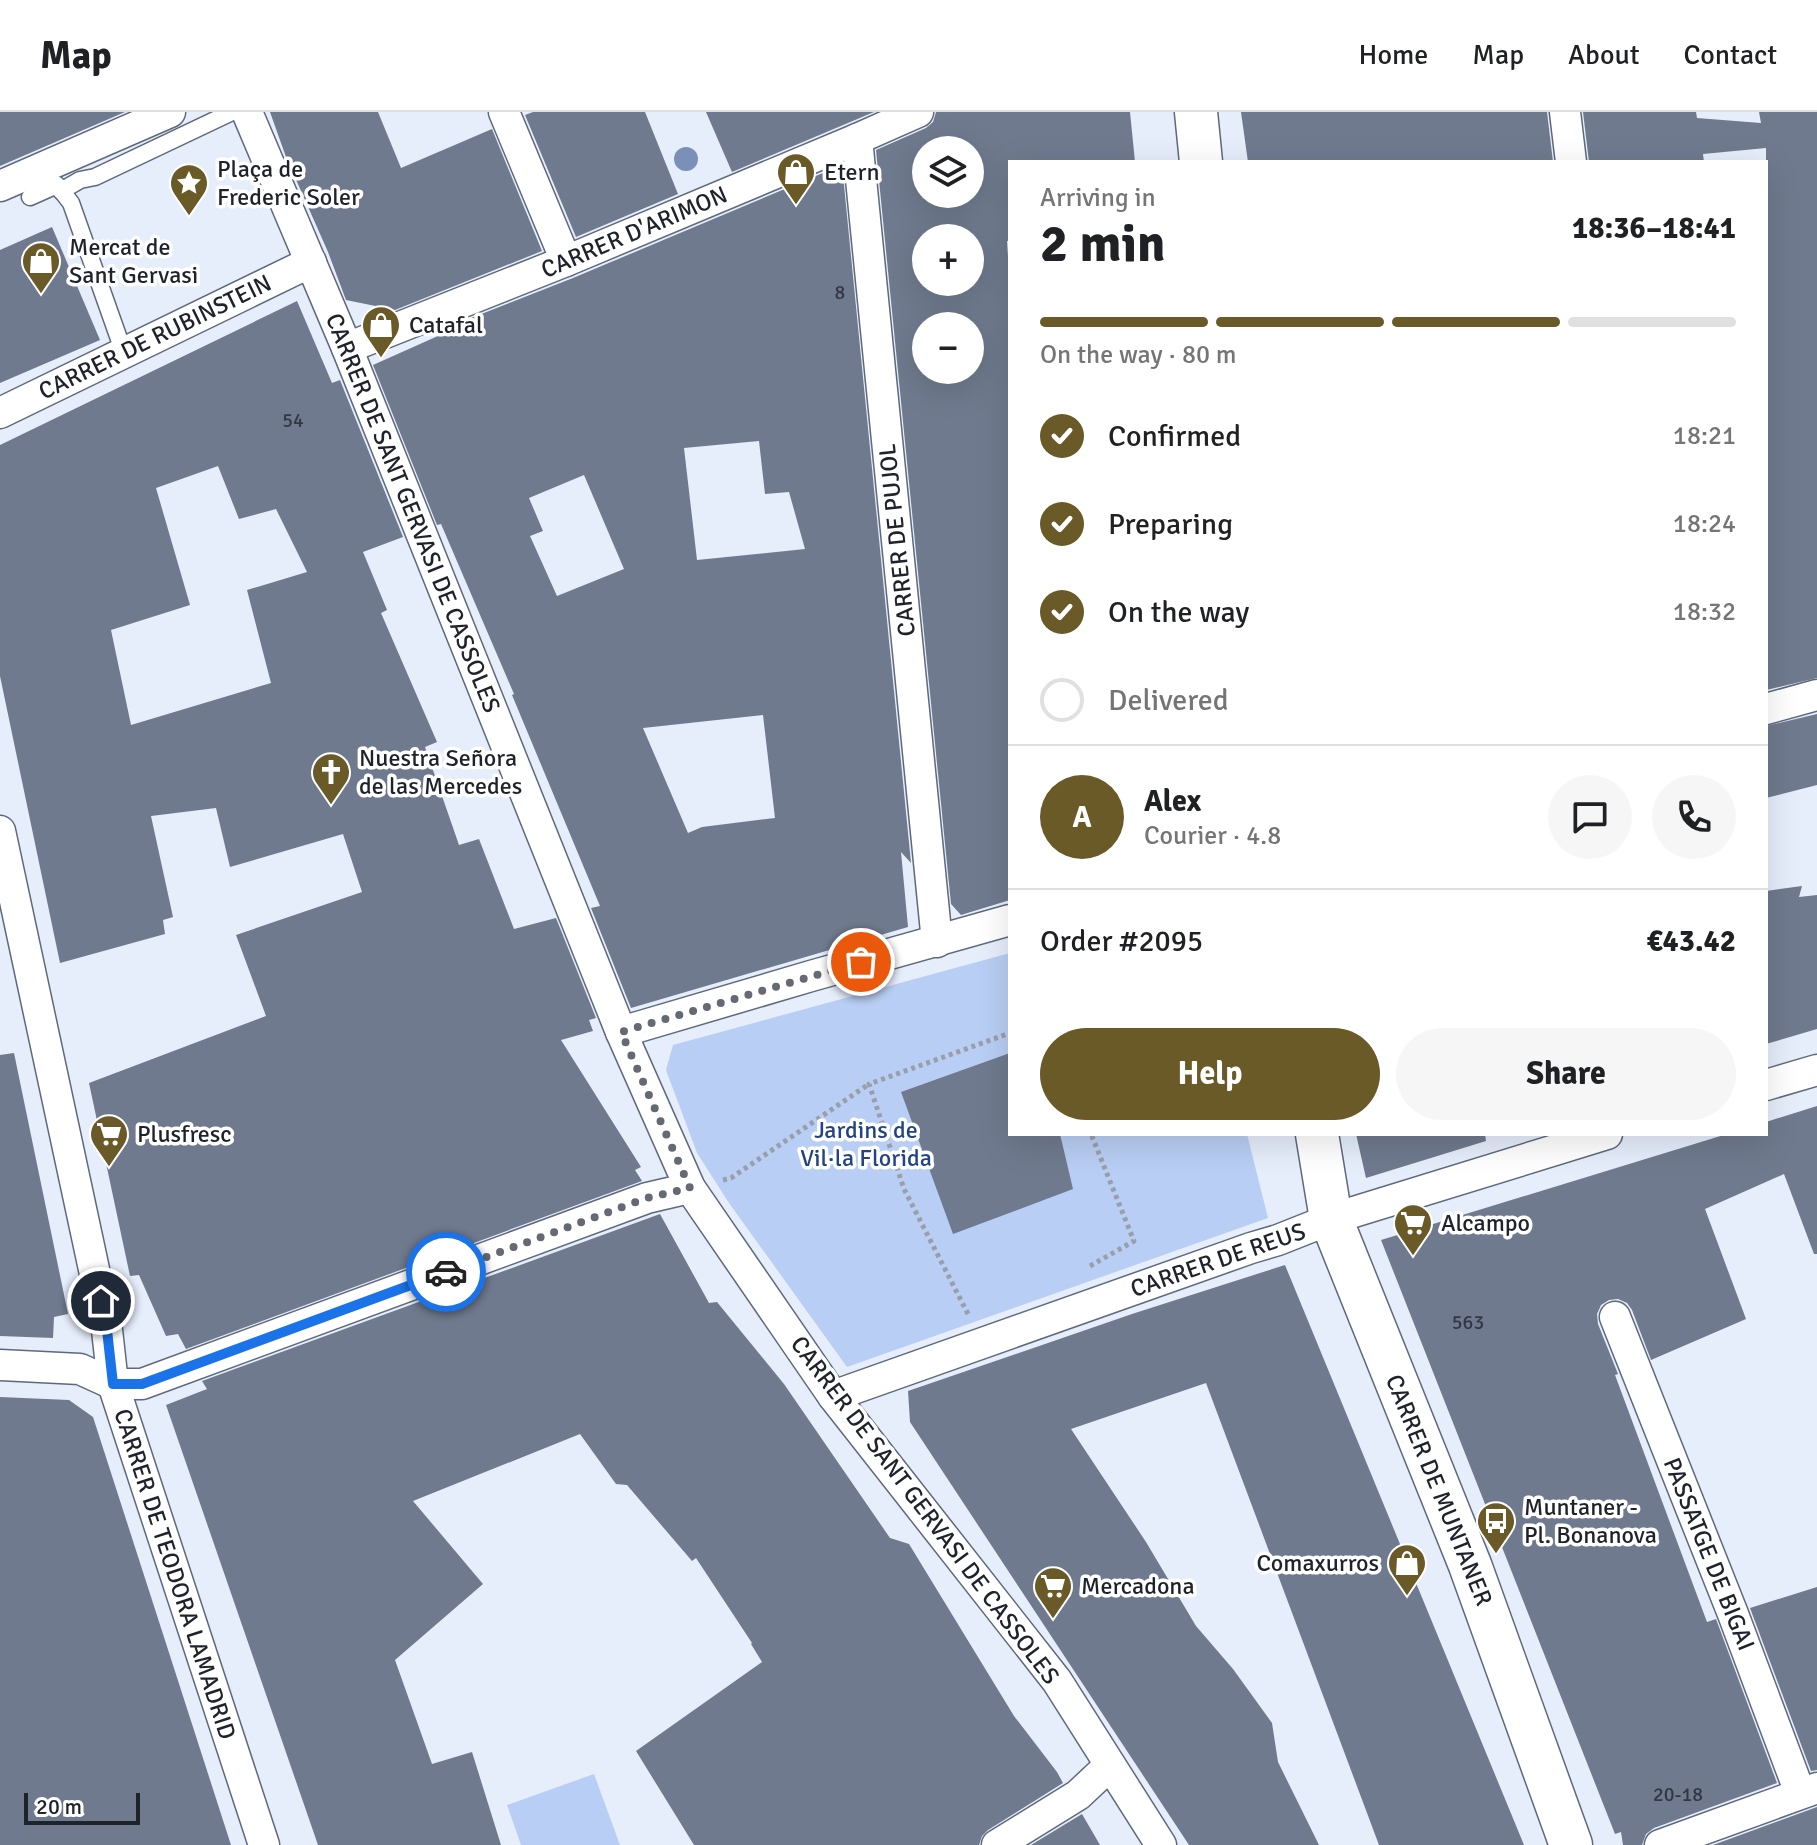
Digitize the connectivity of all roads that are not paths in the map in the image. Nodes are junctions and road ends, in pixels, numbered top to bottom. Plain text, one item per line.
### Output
1 (170, 112) edge
2 (232, 112) edge
3 (247, 112) edge
4 (504, 112) edge
5 (918, 112) edge
6 (1196, 112) edge
7 (1565, 112) edge
8 (857, 139) junction
9 (1201, 160) edge
10 (1571, 160) edge
11 (0, 186) edge
12 (61, 191) junction
13 (30, 197) dead end
14 (566, 261) junction
15 (311, 262) junction
16 (347, 348) junction
17 (124, 353) junction
18 (0, 413) edge
19 (1817, 695) edge
20 (1768, 708) edge
21 (0, 831) edge
22 (1008, 921) edge
23 (937, 942) junction
24 (621, 1032) junction
25 (1817, 1070) edge
26 (1768, 1084) edge
27 (1317, 1136) edge
28 (1601, 1136) edge
29 (690, 1188) junction
30 (1331, 1219) junction
31 (1615, 1317) dead end
32 (0, 1365) edge
33 (113, 1384) junction
34 (833, 1396) junction
35 (1110, 1765) junction
36 (1809, 1790) edge
37 (264, 1845) edge
38 (997, 1845) edge
39 (1161, 1845) edge
40 (1571, 1845) edge
41 (1660, 1845) edge

1 - 11 street
2 - 12 lane
3 - 15 street, CARRER DE SANT GERVASI DE CASSOLES
4 - 14 street
5 - 8 street, CARRER D'ARIMON
6 - 9 street
7 - 10 street
8 - 14 street, CARRER D'ARIMON
8 - 23 street, CARRER DE PUJOL
12 - 13 lane
12 - 17 lane
14 - 16 street, CARRER D'ARIMON
15 - 16 street, CARRER DE SANT GERVASI DE CASSOLES
15 - 17 street, CARRER DE RUBINSTEIN
16 - 24 street, CARRER DE SANT GERVASI DE CASSOLES
17 - 18 street, CARRER DE RUBINSTEIN
19 - 20 street
21 - 33 street, CARRER DE TEODORA LAMADRID
22 - 23 street
23 - 24 street
24 - 29 street, CARRER DE SANT GERVASI DE CASSOLES
25 - 26 street
27 - 30 street, CARRER DE MUNTANER
28 - 30 street, CARRER DE REUS
29 - 33 street
29 - 34 street, CARRER DE SANT GERVASI DE CASSOLES
30 - 34 street, CARRER DE REUS
30 - 40 street, CARRER DE MUNTANER
31 - 36 street, PASSATGE DE BIGAI
32 - 33 street
33 - 37 street, CARRER DE TEODORA LAMADRID
34 - 35 street, CARRER DE SANT GERVASI DE CASSOLES
35 - 38 street
35 - 39 street, CARRER DE SANT GERVASI DE CASSOLES
36 - 41 street

